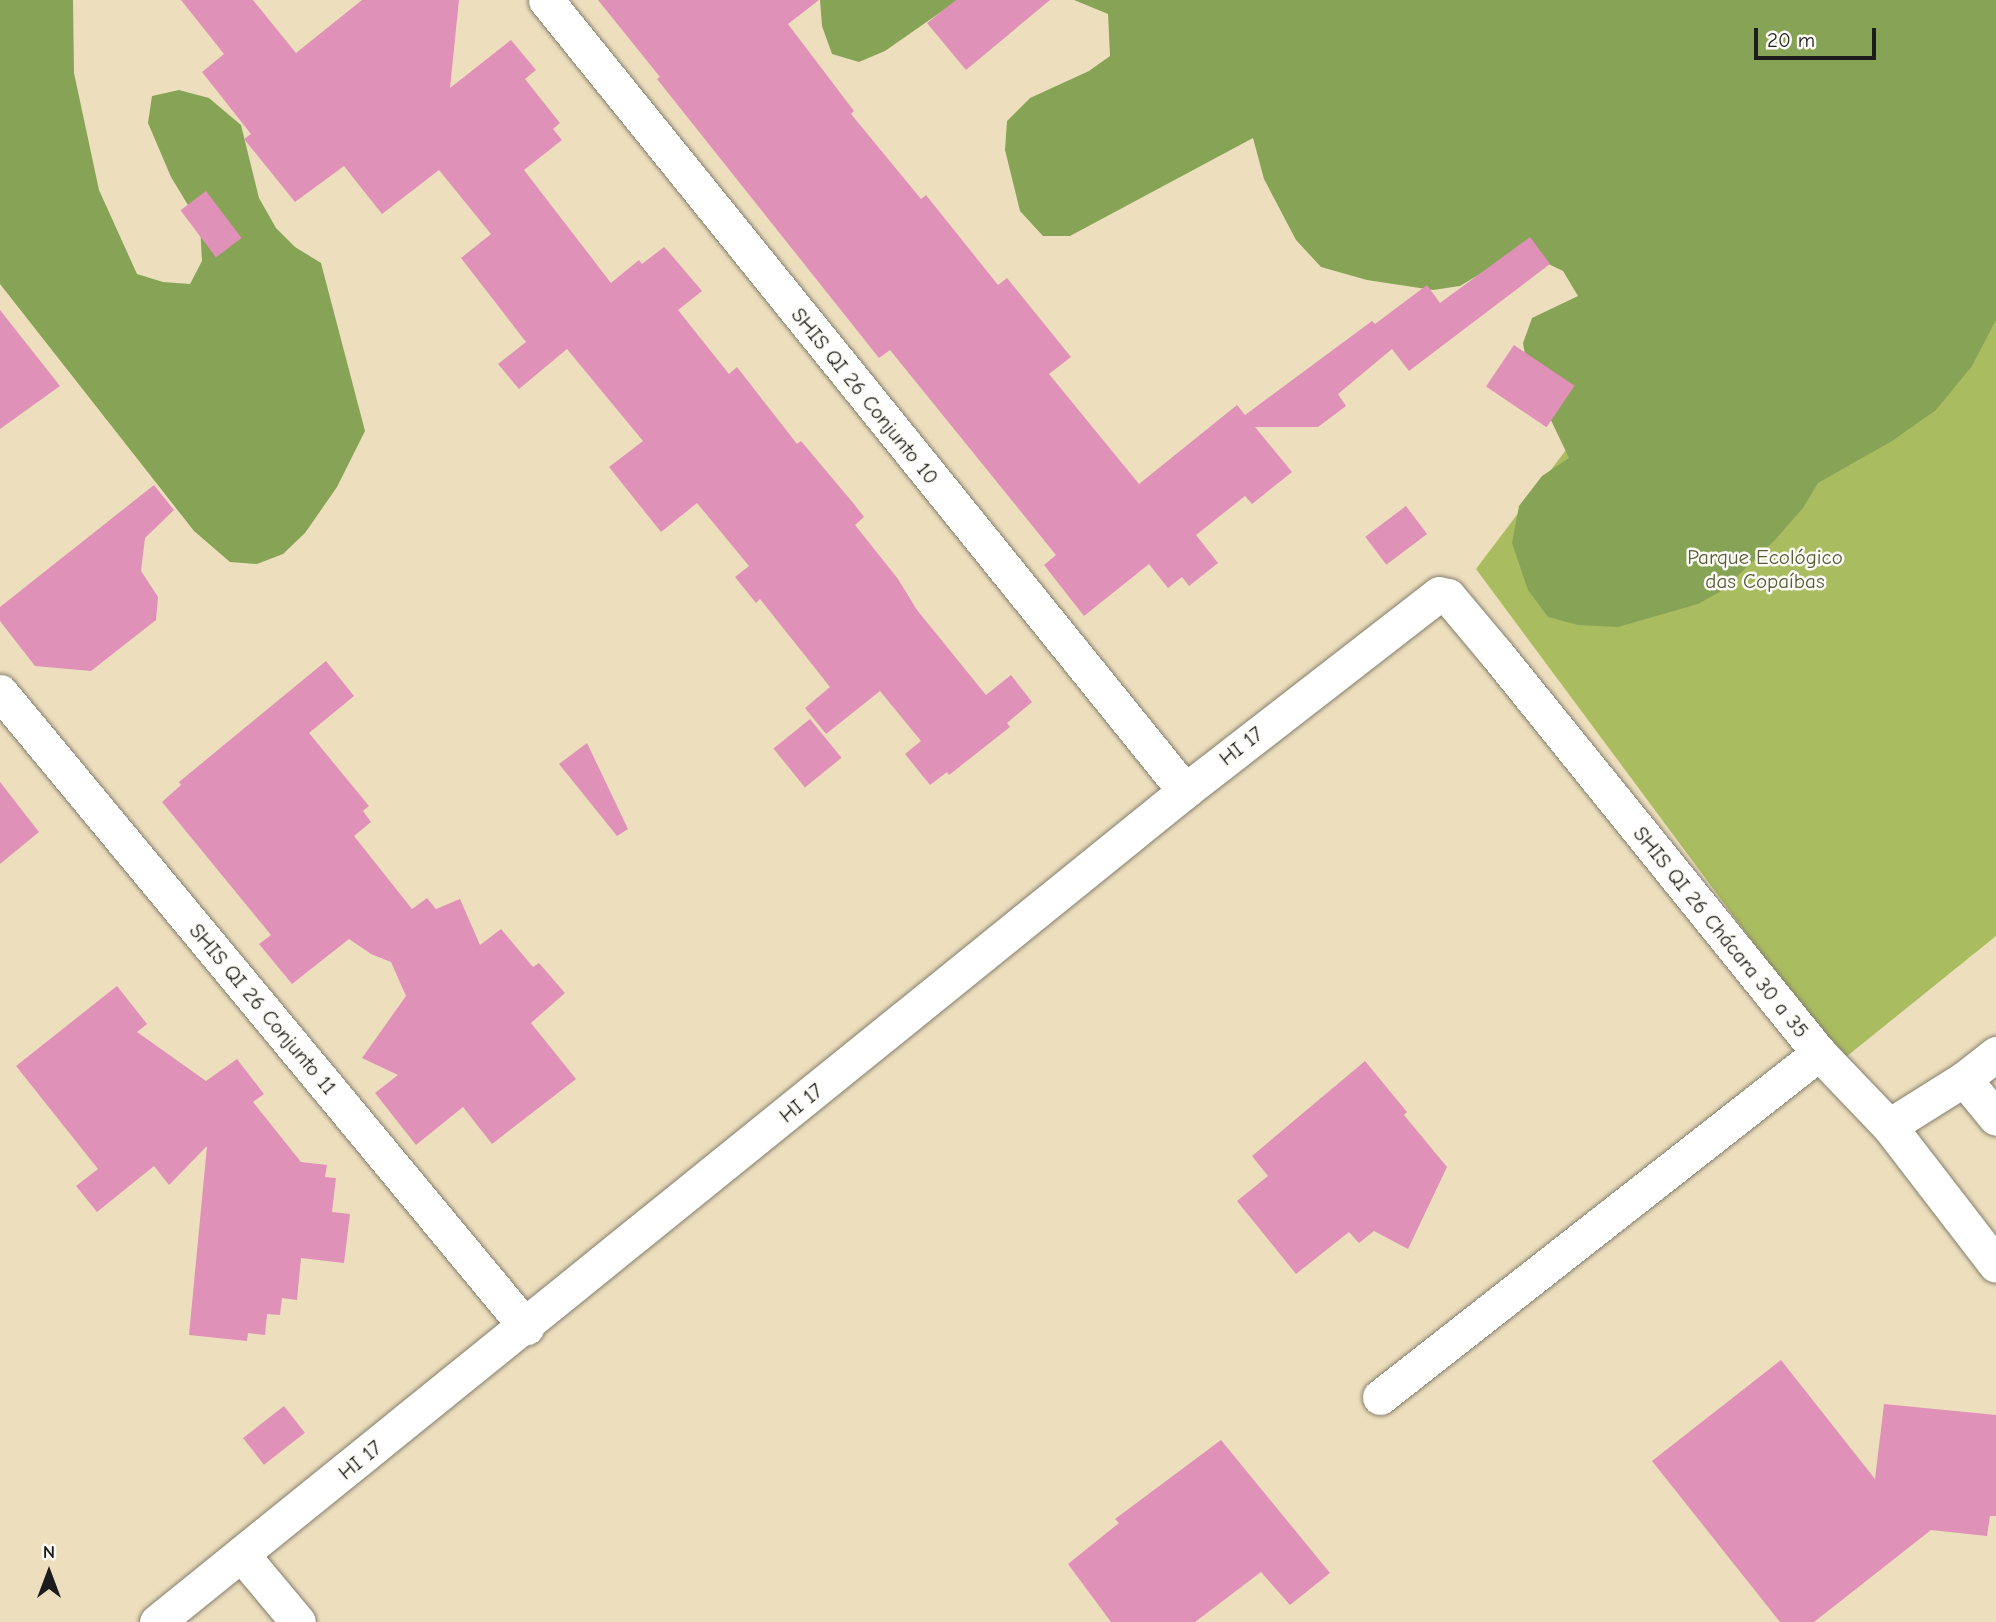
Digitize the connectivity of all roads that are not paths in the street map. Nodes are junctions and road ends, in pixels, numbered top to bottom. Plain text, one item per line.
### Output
1 (546, 0) edge
2 (1448, 596) joint
3 (0, 692) edge
4 (1185, 791) junction
5 (1819, 1053) junction
6 (1996, 1054) edge
7 (1964, 1079) junction
8 (1996, 1118) edge
9 (1889, 1126) junction
10 (1996, 1265) edge
11 (526, 1327) junction
12 (1380, 1396) dead end
13 (242, 1555) junction
14 (158, 1622) edge
15 (298, 1622) edge

1 - 4 street, SHIS QI 26 Conjunto 10
2 - 4 street, HI 17
2 - 5 street, SHIS QI 26 Chácara 30 a 35
3 - 11 street, SHIS QI 26 Conjunto 11
4 - 11 street, HI 17
5 - 9 street, SHIS QI 26 Chácara 30 a 35
5 - 12 street
6 - 7 street
7 - 8 street
7 - 9 street
9 - 10 street, SHIS QI 26 Chácara 30 a 35
11 - 13 street, HI 17
13 - 14 street, HI 17
13 - 15 street

